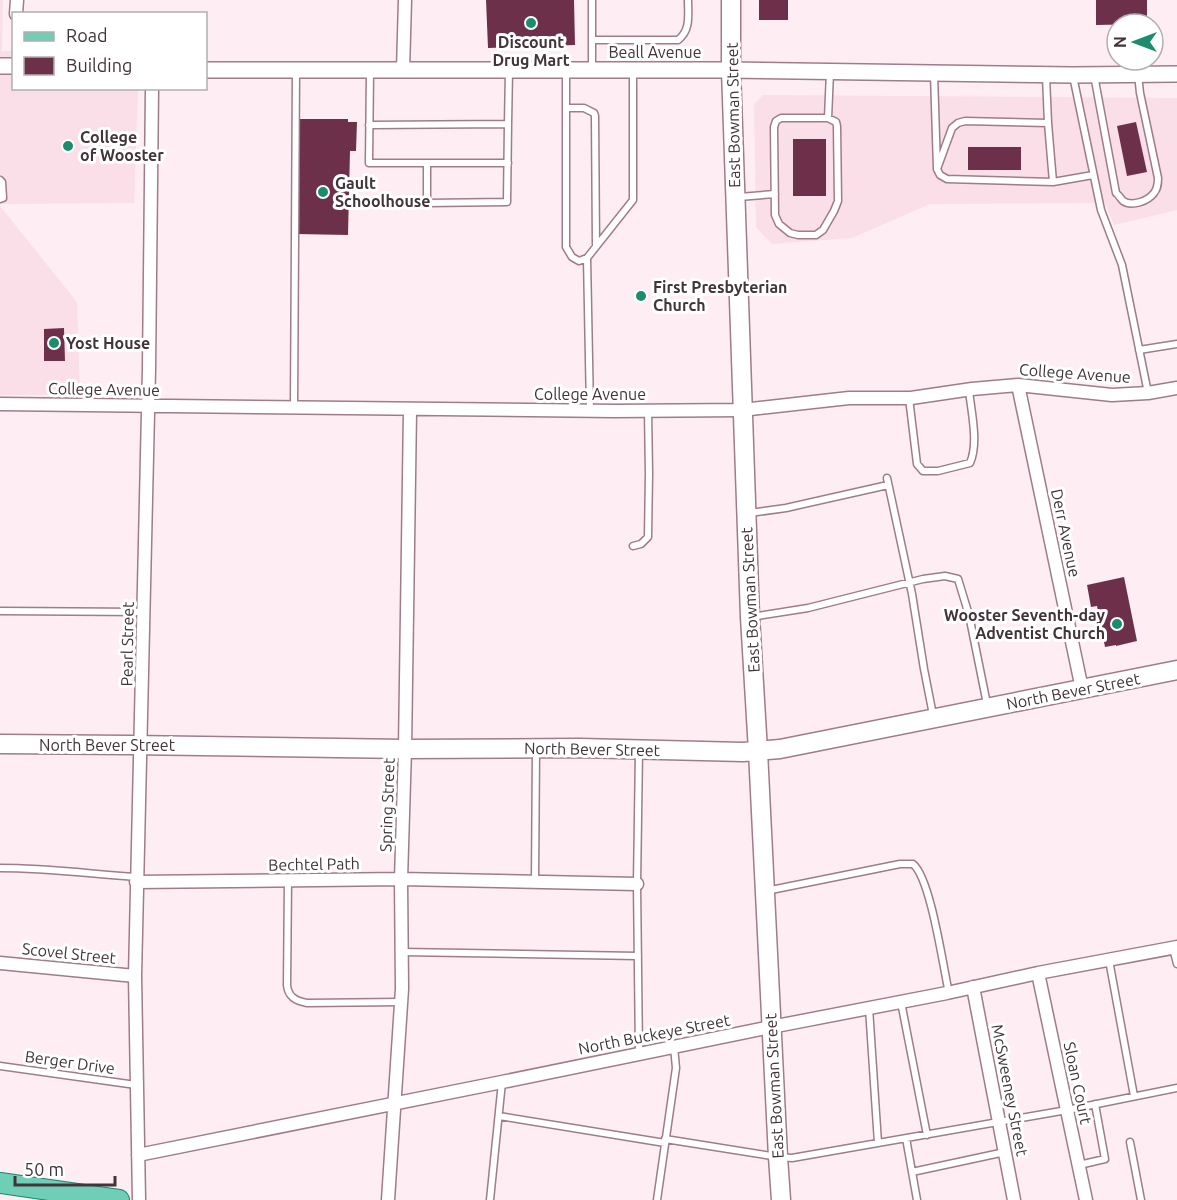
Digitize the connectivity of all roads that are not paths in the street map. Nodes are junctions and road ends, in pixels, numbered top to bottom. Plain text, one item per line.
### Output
1 (405, 0) edge
2 (592, 0) edge
3 (688, 0) edge
4 (731, 0) edge
5 (592, 40) junction
6 (207, 70) edge
7 (296, 70) junction
8 (370, 70) junction
9 (403, 70) junction
10 (509, 70) junction
11 (566, 70) junction
12 (592, 70) junction
13 (633, 70) junction
14 (731, 70) junction
15 (830, 72) junction
16 (934, 73) junction
17 (1138, 74) junction
18 (1177, 74) edge
19 (1046, 75) junction
20 (1072, 75) junction
21 (1094, 75) junction
22 (152, 90) edge
23 (566, 108) junction
24 (828, 118) junction
25 (1048, 123) junction
26 (508, 124) junction
27 (369, 125) junction
28 (427, 164) junction
29 (508, 164) junction
30 (937, 169) junction
31 (1093, 175) junction
32 (0, 180) edge
33 (1053, 182) junction
34 (775, 194) junction
35 (735, 197) junction
36 (0, 199) edge
37 (596, 247) junction
38 (587, 258) junction
39 (1177, 344) edge
40 (1139, 350) junction
41 (1018, 385) junction
42 (1177, 388) edge
43 (969, 389) junction
44 (1148, 393) junction
45 (909, 398) junction
46 (0, 404) edge
47 (148, 406) junction
48 (294, 408) junction
49 (410, 410) junction
50 (742, 410) junction
51 (590, 411) junction
52 (648, 411) junction
53 (746, 513) junction
54 (633, 546) dead end
55 (910, 583) junction
56 (0, 611) edge
57 (144, 612) junction
58 (750, 617) junction
59 (1177, 670) edge
60 (1082, 688) junction
61 (988, 708) junction
62 (934, 719) junction
63 (0, 744) edge
64 (141, 745) junction
65 (536, 748) junction
66 (405, 749) junction
67 (639, 749) junction
68 (758, 751) junction
69 (0, 868) edge
70 (401, 879) junction
71 (136, 880) junction
72 (288, 880) junction
73 (535, 882) junction
74 (637, 884) junction
75 (765, 891) junction
76 (1175, 947) edge
77 (402, 952) junction
78 (638, 956) junction
79 (1109, 960) junction
80 (0, 963) edge
81 (1177, 964) edge
82 (1038, 973) junction
83 (135, 976) junction
84 (973, 987) junction
85 (949, 993) junction
86 (401, 1002) junction
87 (901, 1002) junction
88 (868, 1008) junction
89 (764, 1028) junction
90 (674, 1047) junction
91 (639, 1053) junction
92 (0, 1066) edge
93 (502, 1082) junction
94 (137, 1085) junction
95 (1177, 1088) edge
96 (1134, 1096) junction
97 (395, 1102) junction
98 (1095, 1104) junction
99 (1067, 1110) junction
100 (499, 1116) junction
101 (999, 1122) junction
102 (927, 1135) junction
103 (906, 1138) junction
104 (665, 1141) junction
105 (1130, 1142) dead end
106 (878, 1143) junction
107 (1005, 1152) junction
108 (138, 1155) junction
109 (778, 1157) junction
110 (1078, 1165) junction
111 (912, 1172) junction
112 (0, 1183) edge
113 (119, 1200) edge
114 (139, 1200) edge
115 (388, 1200) edge
116 (490, 1200) edge
117 (657, 1200) edge
118 (781, 1200) edge
119 (917, 1200) edge
120 (1014, 1200) edge
121 (1086, 1200) edge
122 (1142, 1200) edge

1 - 9 street
2 - 5 lane
3 - 5 lane
4 - 14 main road, East Bowman Street
5 - 12 lane
6 - 7 street, Beall Avenue
7 - 8 street, Beall Avenue
7 - 48 lane
8 - 9 street, Beall Avenue
8 - 27 lane
9 - 10 street, Beall Avenue
10 - 11 street, Beall Avenue
10 - 26 lane
11 - 12 street, Beall Avenue
11 - 23 lane
12 - 13 street, Beall Avenue
13 - 14 street, Beall Avenue
13 - 37 lane
14 - 15 street, Beall Avenue
14 - 35 main road, East Bowman Street
15 - 16 street, Beall Avenue
15 - 24 lane
16 - 19 street, Beall Avenue
16 - 30 lane
17 - 18 street, Beall Avenue
17 - 21 street, Beall Avenue
17 - 21 lane
19 - 20 street, Beall Avenue
19 - 25 lane
20 - 21 street, Beall Avenue
20 - 31 lane
22 - 47 street, Pearl Street
23 - 37 lane
23 - 38 lane
24 - 34 lane
24 - 34 lane
25 - 30 lane
25 - 33 lane
26 - 27 lane
26 - 29 lane
27 - 28 lane
28 - 29 lane
28 - 29 lane
30 - 33 lane
31 - 33 lane
31 - 40 lane
32 - 36 lane
34 - 35 lane
35 - 50 main road, East Bowman Street
37 - 38 lane
38 - 51 lane
39 - 40 lane
40 - 44 lane
41 - 43 street, College Avenue
41 - 44 street, College Avenue
41 - 60 street, Derr Avenue
42 - 44 street, College Avenue
43 - 45 street, College Avenue
43 - 45 lane
45 - 50 street, College Avenue
46 - 47 street, College Avenue
47 - 48 street, College Avenue
47 - 57 street, Pearl Street
48 - 49 street, College Avenue
49 - 51 street, College Avenue
49 - 66 street, Spring Street
50 - 52 street, College Avenue
50 - 53 main road, East Bowman Street
51 - 52 street, College Avenue
52 - 54 lane
53 - 55 lane
53 - 58 main road, East Bowman Street
55 - 58 lane
55 - 61 lane
55 - 62 lane
56 - 57 lane
57 - 64 street, Pearl Street
58 - 68 main road, East Bowman Street
59 - 60 main road, North Bever Street
60 - 61 main road, North Bever Street
61 - 62 main road, North Bever Street
62 - 68 main road, North Bever Street
63 - 64 main road, North Bever Street
64 - 66 main road, North Bever Street
64 - 71 street, Pearl Street
65 - 66 main road, North Bever Street
65 - 67 main road, North Bever Street
65 - 73 lane
66 - 70 street, Spring Street
67 - 68 main road, North Bever Street
67 - 74 lane
68 - 75 main road, East Bowman Street
69 - 71 lane
70 - 72 street, Bechtel Path
70 - 73 street, Bechtel Path
70 - 77 street, Spring Street
71 - 72 street, Bechtel Path
71 - 83 street, Pearl Street
72 - 86 lane
73 - 74 street, Bechtel Path
74 - 78 lane
75 - 85 lane
75 - 89 main road, East Bowman Street
76 - 79 street, North Buckeye Street
76 - 81 lane
77 - 78 lane
77 - 86 street, Spring Street
78 - 91 lane
79 - 82 street, North Buckeye Street
79 - 96 lane
80 - 83 street, Scovel Street
82 - 84 street, North Buckeye Street
82 - 99 street, Sloan Court
83 - 94 street, Pearl Street
84 - 85 street, North Buckeye Street
84 - 101 street, McSweeney Street
85 - 87 street, North Buckeye Street
86 - 97 street, Spring Street
87 - 88 street, North Buckeye Street
87 - 102 lane
88 - 89 street, North Buckeye Street
88 - 106 lane
89 - 90 street, North Buckeye Street
89 - 109 main road, East Bowman Street
90 - 91 street, North Buckeye Street
90 - 104 lane
91 - 93 street, North Buckeye Street
92 - 94 lane, Berger Drive
93 - 97 street, North Buckeye Street
93 - 100 lane
94 - 108 street, Pearl Street
95 - 96 lane
96 - 98 lane
97 - 108 street, North Buckeye Street
97 - 115 street, Spring Street
98 - 99 lane
98 - 110 lane
99 - 101 lane
99 - 110 street, Sloan Court
100 - 104 lane
100 - 116 lane
101 - 102 lane
101 - 107 street, McSweeney Street
102 - 103 lane
103 - 106 lane
103 - 111 lane
104 - 109 lane
104 - 117 lane
105 - 122 lane
106 - 109 lane
107 - 111 lane
107 - 120 street, McSweeney Street
108 - 114 street, Pearl Street
109 - 118 main road, East Bowman Street
110 - 121 street, Sloan Court
111 - 119 lane
112 - 113 main road

